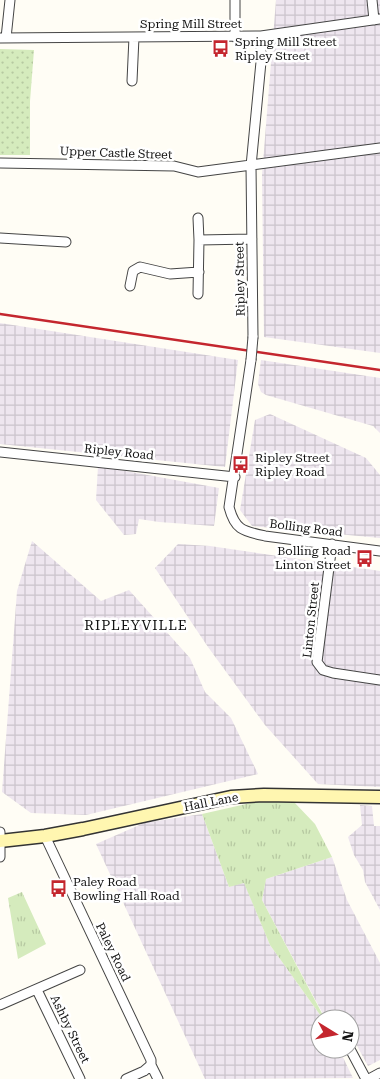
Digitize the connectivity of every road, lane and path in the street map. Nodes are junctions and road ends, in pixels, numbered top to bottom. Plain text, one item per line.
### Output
1 (10, 0) edge
2 (235, 0) edge
3 (372, 0) edge
4 (377, 20) edge
5 (261, 36) junction
6 (134, 37) junction
7 (235, 37) junction
8 (3, 38) edge
9 (132, 82) dead end
10 (380, 148) edge
11 (0, 163) edge
12 (251, 166) junction
13 (198, 218) dead end
14 (0, 238) edge
15 (252, 239) junction
16 (199, 240) junction
17 (66, 242) dead end
18 (199, 272) junction
19 (130, 286) dead end
20 (198, 294) dead end
21 (0, 452) edge
22 (234, 477) junction
23 (232, 520) joint
24 (332, 544) junction
25 (380, 551) edge
26 (380, 680) edge
27 (380, 797) edge
28 (45, 836) junction
29 (0, 838) edge
30 (0, 857) edge
31 (80, 970) dead end
32 (37, 990) junction
33 (0, 1005) edge
34 (356, 1059) edge
35 (151, 1065) junction
36 (380, 1073) edge
37 (80, 1079) edge
38 (126, 1079) edge
39 (158, 1079) edge
40 (368, 1079) edge

1 - 8 street
2 - 7 street
3 - 4 street
4 - 5 street, Spring Mill Street
5 - 7 street, Spring Mill Street
5 - 12 street, Ripley Street
6 - 7 street, Spring Mill Street
6 - 8 street, Spring Mill Street
6 - 9 street
10 - 12 street, Upper Castle Street
11 - 12 street, Upper Castle Street
12 - 15 street, Ripley Street
13 - 16 street
14 - 17 street
15 - 16 street
15 - 22 street, Ripley Street, bridge
16 - 18 street
18 - 19 street
18 - 20 street
21 - 22 street, Ripley Road
22 - 23 street, Ripley Street
23 - 24 street, Bolling Road
24 - 25 street, Bolling Road
24 - 26 street, Linton Street
27 - 28 street, Hall Lane
28 - 29 street, Hall Lane
28 - 35 street, Paley Road
29 - 30 street
31 - 32 street
32 - 33 street
32 - 37 street, Ashby Street
34 - 40 street
35 - 38 street
35 - 39 street, Paley Road
36 - 40 street

